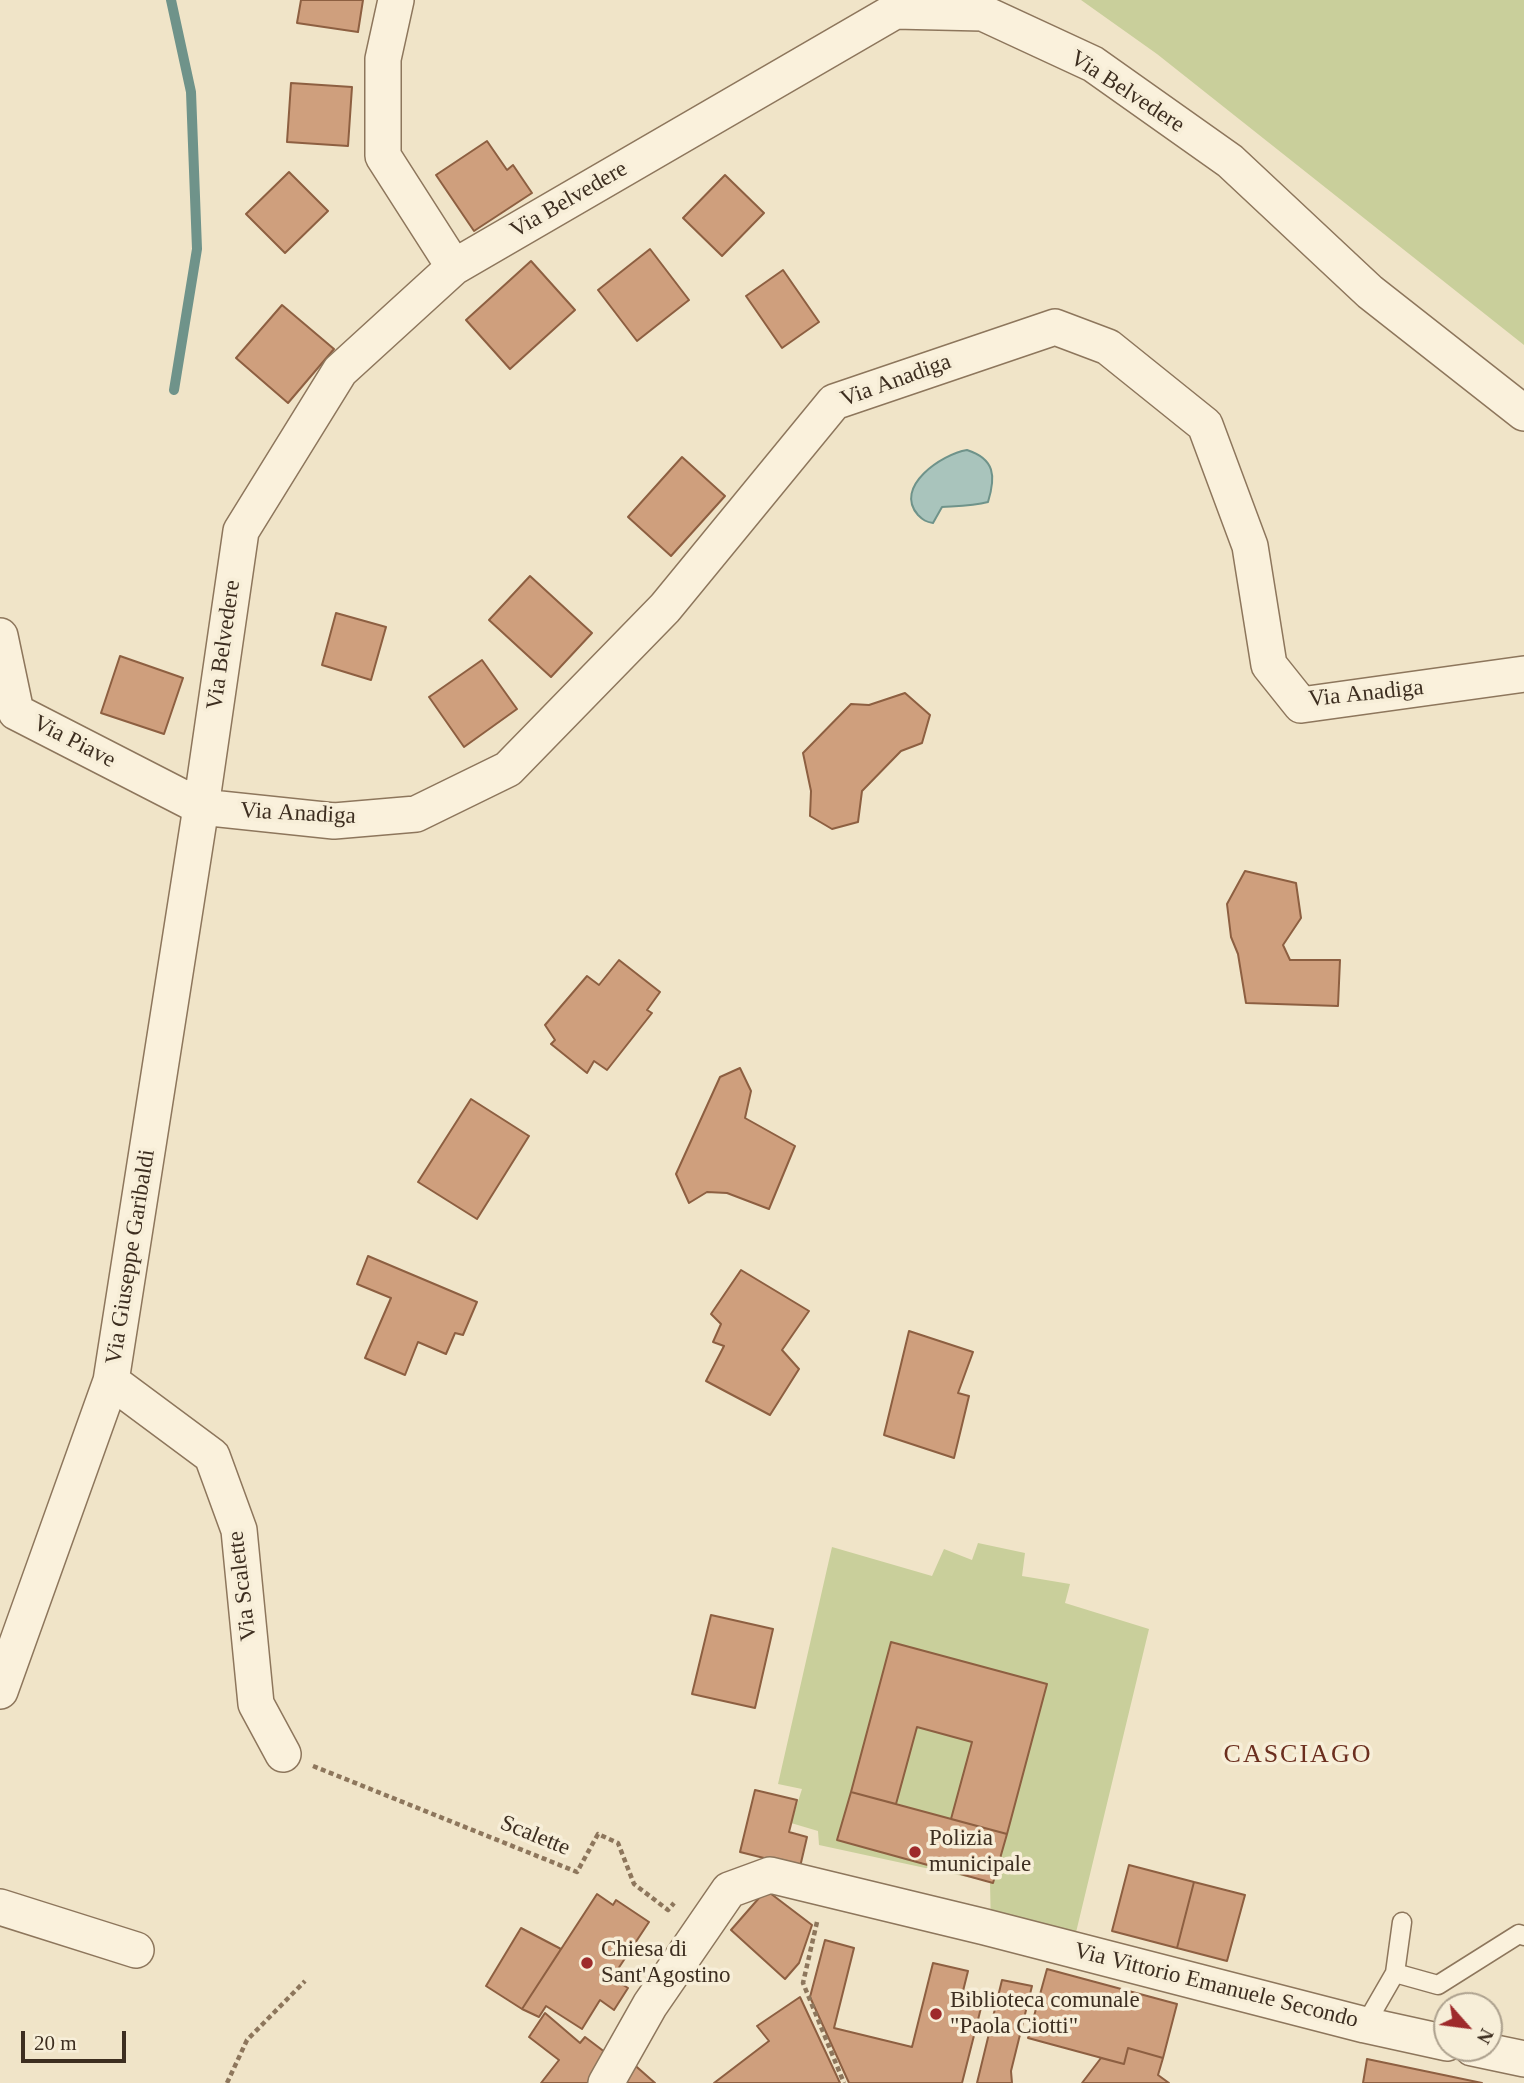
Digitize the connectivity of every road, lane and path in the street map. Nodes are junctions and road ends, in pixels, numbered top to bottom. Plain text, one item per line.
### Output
1 (396, 0) edge
2 (454, 267) junction
3 (1524, 413) edge
4 (0, 636) edge
5 (1524, 674) edge
6 (8, 715) edge
7 (201, 807) junction
8 (111, 1381) junction
9 (0, 1691) edge
10 (283, 1754) joint
11 (823, 1887) junction
12 (680, 1895) dead end
13 (0, 1907) edge
14 (1402, 1922) dead end
15 (1524, 1936) edge
16 (136, 1950) dead end
17 (1395, 1973) junction
18 (305, 1981) dead end
19 (1365, 2025) junction
20 (1433, 2040) edge
21 (1503, 2055) edge
22 (1524, 2059) edge
23 (227, 2083) edge
24 (606, 2083) edge
25 (844, 2083) edge

1 - 2 street
2 - 3 street, Via Belvedere
2 - 7 street, Via Belvedere
4 - 6 street, Via Piave
5 - 7 street, Via Anadiga
6 - 7 street, Via Piave
7 - 8 street, Via Giuseppe Garibaldi
8 - 9 street, Via Giuseppe Garibaldi
8 - 10 street, Via Scalette
10 - 12 path, Scalette
11 - 19 street, Via Vittorio Emanuele Secondo
11 - 24 street, Via Vittorio Emanuele Secondo
11 - 25 path
13 - 16 street
14 - 17 lane
15 - 17 lane
17 - 19 lane
18 - 23 path
19 - 20 street, Via Vittorio Emanuele Secondo
21 - 22 street

